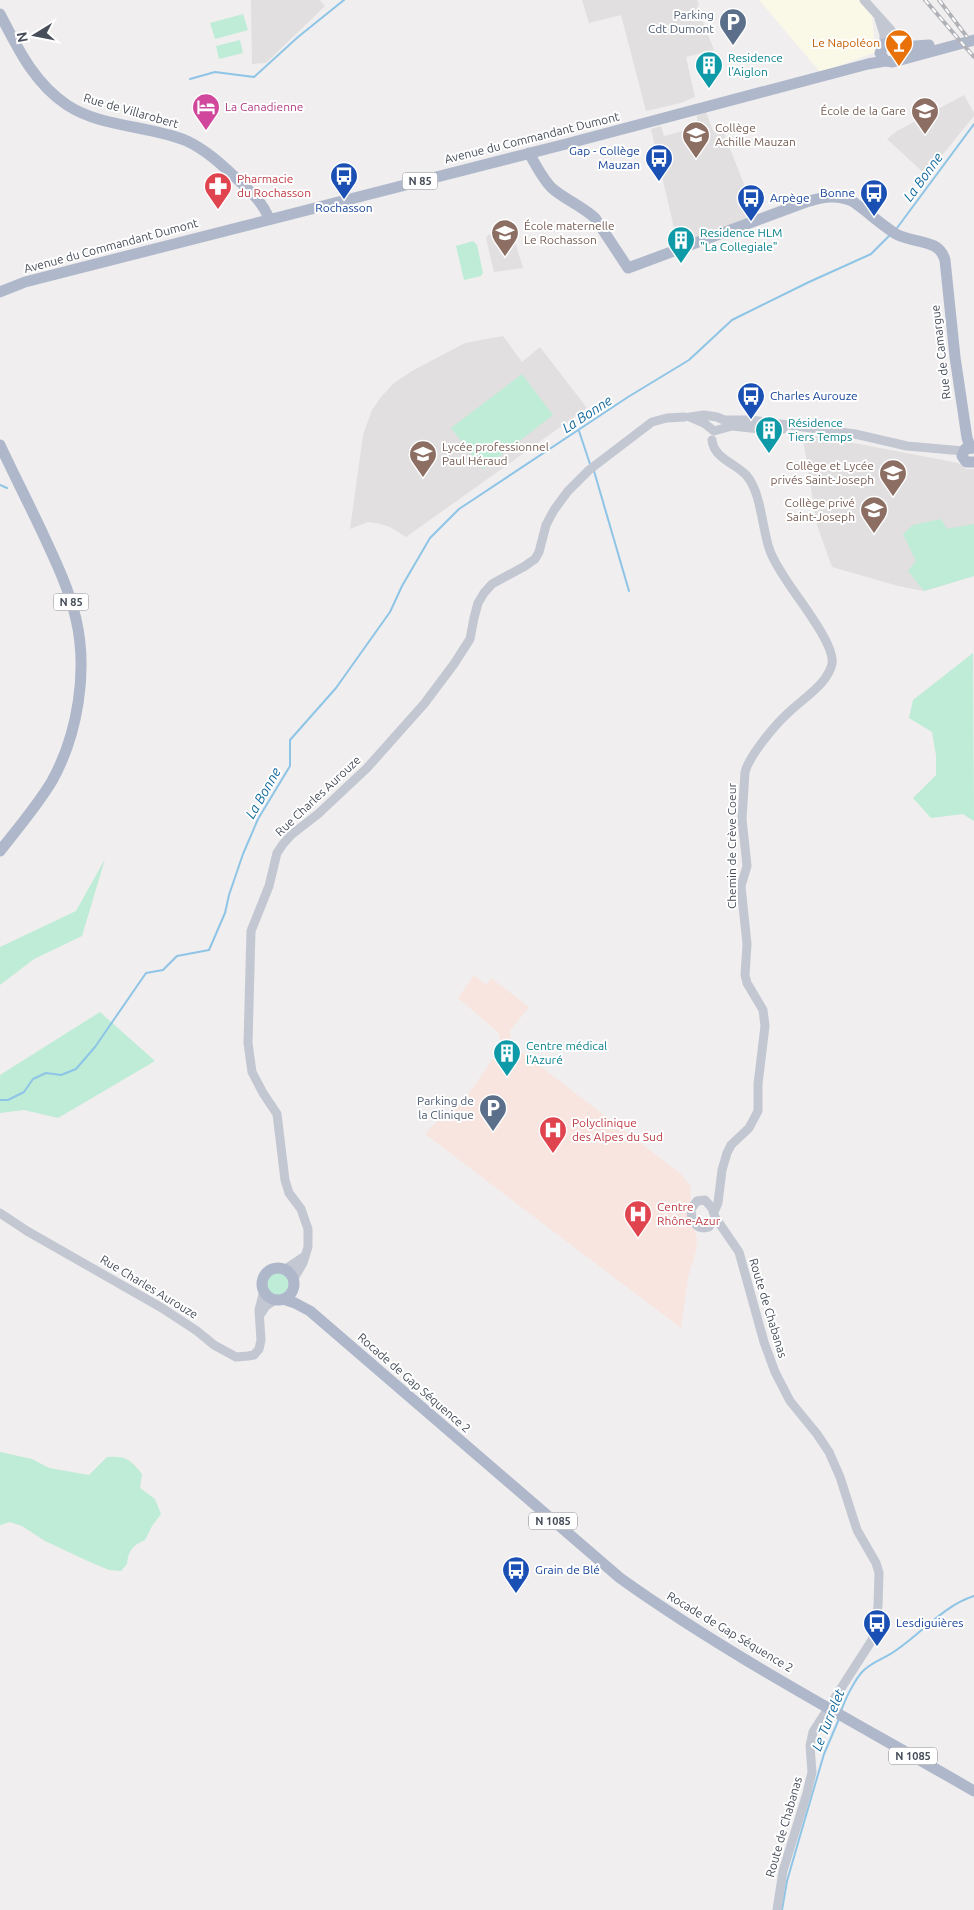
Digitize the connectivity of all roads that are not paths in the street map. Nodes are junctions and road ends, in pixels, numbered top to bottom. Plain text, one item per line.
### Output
1 (864, 0) edge
2 (0, 14) edge
3 (876, 14) junction
4 (974, 34) edge
5 (974, 40) edge
6 (900, 50) junction
7 (883, 52) junction
8 (529, 153) junction
9 (268, 216) junction
10 (0, 292) edge
11 (685, 417) dead end
12 (718, 422) junction
13 (712, 440) dead end
14 (0, 445) edge
15 (967, 448) edge
16 (974, 462) edge
17 (0, 851) edge
18 (719, 1192) junction
19 (706, 1201) junction
20 (0, 1213) edge
21 (714, 1215) junction
22 (710, 1227) junction
23 (727, 1235) junction
24 (306, 1256) junction
25 (284, 1270) junction
26 (293, 1283) junction
27 (264, 1291) junction
28 (279, 1300) junction
29 (310, 1311) junction
30 (258, 1320) junction
31 (974, 1791) edge
32 (777, 1910) edge

1 - 3 street
2 - 9 main road, Rue de Villarobert
3 - 6 street
3 - 7 street
4 - 6 main road
5 - 6 main road
6 - 7 main road
6 - 7 main road
7 - 8 main road, Avenue du Commandant Dumont / N 85
8 - 9 main road, Avenue du Commandant Dumont / N 85
8 - 15 main road, Rue de Camargue
9 - 10 main road, Avenue du Commandant Dumont
11 - 24 street, Rue Charles Aurouze
12 - 12 street
12 - 15 street
13 - 18 street, Chemin de Crève Coeur
14 - 17 main road, N 85
15 - 16 main road
18 - 19 street
18 - 21 street, Chemin de Crève Coeur
19 - 21 street
19 - 22 street
20 - 30 street, Rue Charles Aurouze
21 - 22 street
21 - 23 street, Route de Chabanas
22 - 23 street
23 - 32 street, Route de Chabanas
24 - 25 street
24 - 26 street, Rue Charles Aurouze
25 - 26 main road
25 - 27 main road
26 - 28 main road
26 - 29 main road, Rocade de Gap Séquence 2 / N 1085
27 - 28 main road
27 - 30 street, Rue Charles Aurouze
28 - 29 main road, Rocade de Gap Séquence 2 / N 1085
28 - 30 street
29 - 31 main road, Rocade de Gap Séquence 2 / N 1085

